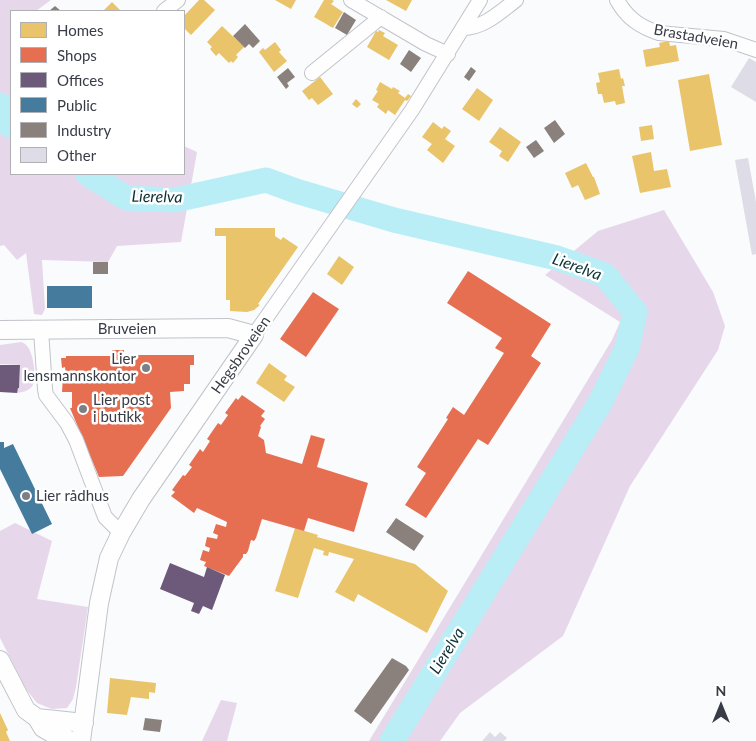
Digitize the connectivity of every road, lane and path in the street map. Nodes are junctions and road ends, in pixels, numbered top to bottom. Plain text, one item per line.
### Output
1 (178, 0) edge
2 (351, 0) edge
3 (480, 0) edge
4 (516, 0) edge
5 (617, 0) edge
6 (374, 9) edge
7 (165, 10) edge
8 (463, 28) junction
9 (756, 50) edge
10 (448, 54) junction
11 (312, 73) dead end
12 (0, 330) edge
13 (41, 330) junction
14 (254, 335) junction
15 (121, 532) junction
16 (0, 660) edge
17 (37, 718) junction
18 (84, 723) junction
19 (72, 741) edge
20 (81, 741) edge

1 - 7 street
2 - 6 street
3 - 8 street, Hegsbroveien
4 - 8 street
5 - 9 street, Brastadveien
6 - 10 street
6 - 11 street
8 - 10 street, Hegsbroveien
10 - 14 street, Hegsbroveien
12 - 13 street, Bruveien
13 - 14 street, Bruveien
13 - 15 street
14 - 15 street, Hegsbroveien
15 - 18 street, Hegsbroveien
16 - 17 street
17 - 18 street
17 - 19 street
18 - 20 street, Hegsbroveien

